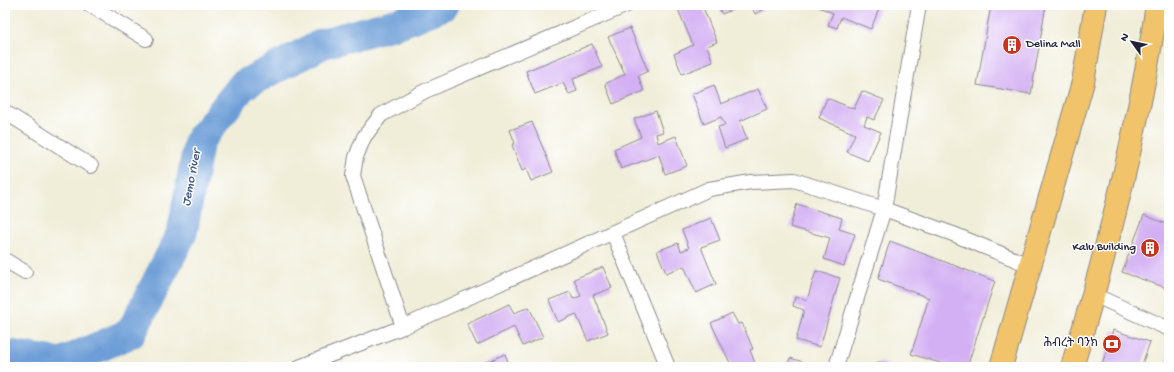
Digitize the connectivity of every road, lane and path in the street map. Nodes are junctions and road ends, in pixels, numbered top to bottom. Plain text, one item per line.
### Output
1 (90, 5) edge
2 (627, 5) edge
3 (919, 5) edge
4 (1096, 5) edge
5 (1156, 5) edge
6 (146, 39) dead end
7 (5, 112) edge
8 (91, 166) dead end
9 (884, 209) junction
10 (613, 233) junction
11 (5, 260) edge
12 (1031, 266) junction
13 (25, 272) dead end
14 (1094, 295) junction
15 (403, 327) junction
16 (1169, 329) edge
17 (299, 367) edge
18 (668, 367) edge
19 (836, 367) edge
20 (1001, 367) edge
21 (1072, 367) edge

1 - 6 street
2 - 15 street
3 - 9 street
4 - 12 main road
5 - 14 main road
7 - 8 street
9 - 10 street
9 - 12 street
9 - 19 street
10 - 15 street
10 - 18 street
11 - 13 street
12 - 20 main road
14 - 16 street
14 - 21 main road
15 - 17 street

